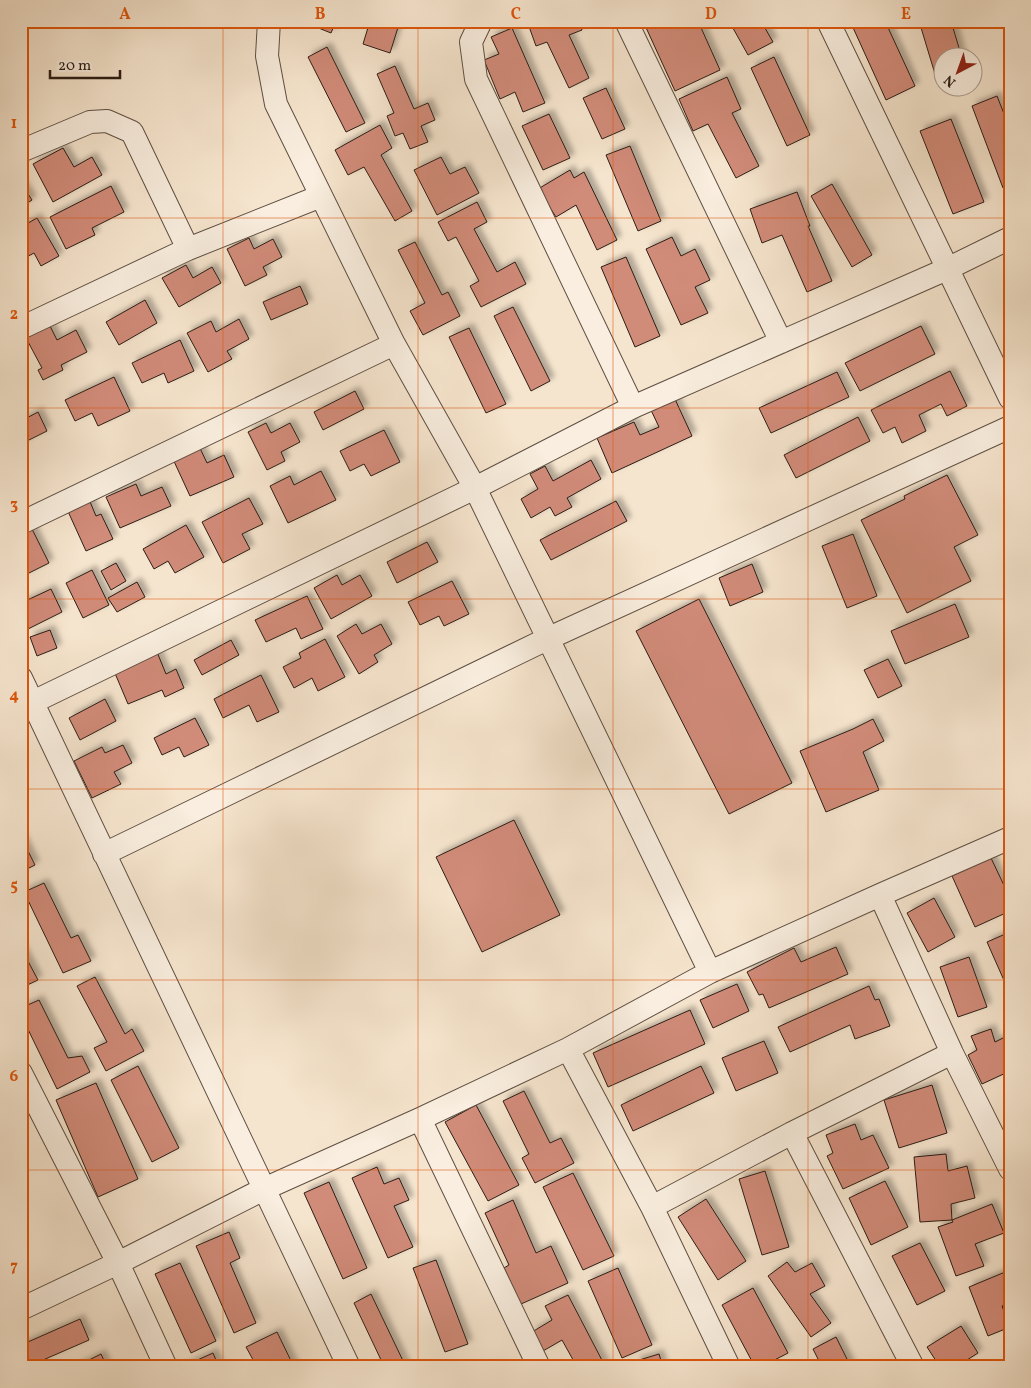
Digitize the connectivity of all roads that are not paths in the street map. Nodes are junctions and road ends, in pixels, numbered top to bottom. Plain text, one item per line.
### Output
1 (269, 21) edge
2 (481, 21) edge
3 (626, 21) edge
4 (828, 21) edge
5 (21, 151) edge
6 (321, 196) junction
7 (1010, 238) edge
8 (188, 249) junction
9 (947, 270) junction
10 (21, 328) edge
11 (781, 342) junction
12 (394, 344) junction
13 (1010, 398) edge
14 (633, 407) junction
15 (1010, 427) edge
16 (475, 488) junction
17 (21, 523) edge
18 (547, 639) junction
19 (21, 678) edge
20 (33, 702) junction
21 (1010, 838) edge
22 (104, 854) junction
23 (880, 895) junction
24 (710, 972) junction
25 (568, 1049) junction
26 (952, 1053) junction
27 (21, 1073) edge
28 (420, 1119) junction
29 (792, 1133) junction
30 (1010, 1170) edge
31 (264, 1189) junction
32 (652, 1207) junction
33 (118, 1263) junction
34 (21, 1309) edge
35 (166, 1367) edge
36 (349, 1367) edge
37 (539, 1367) edge
38 (728, 1367) edge
39 (913, 1367) edge

1 - 6 street
2 - 14 street
3 - 11 street
4 - 9 street
5 - 8 street
6 - 8 street
6 - 12 street
7 - 9 street
8 - 10 street
9 - 11 street
9 - 13 street
11 - 14 street
12 - 16 street
12 - 17 street
14 - 16 street
15 - 18 street
16 - 18 street
16 - 20 street
18 - 22 street
18 - 24 street
19 - 20 street
20 - 22 street
21 - 23 street
22 - 31 street
23 - 24 street
23 - 26 street
24 - 25 street
25 - 28 street
25 - 32 street
26 - 29 street
26 - 30 street
27 - 33 street
28 - 31 street
28 - 37 street
29 - 32 street
29 - 39 street
31 - 33 street
31 - 36 street
32 - 38 street
33 - 34 street
33 - 35 street

